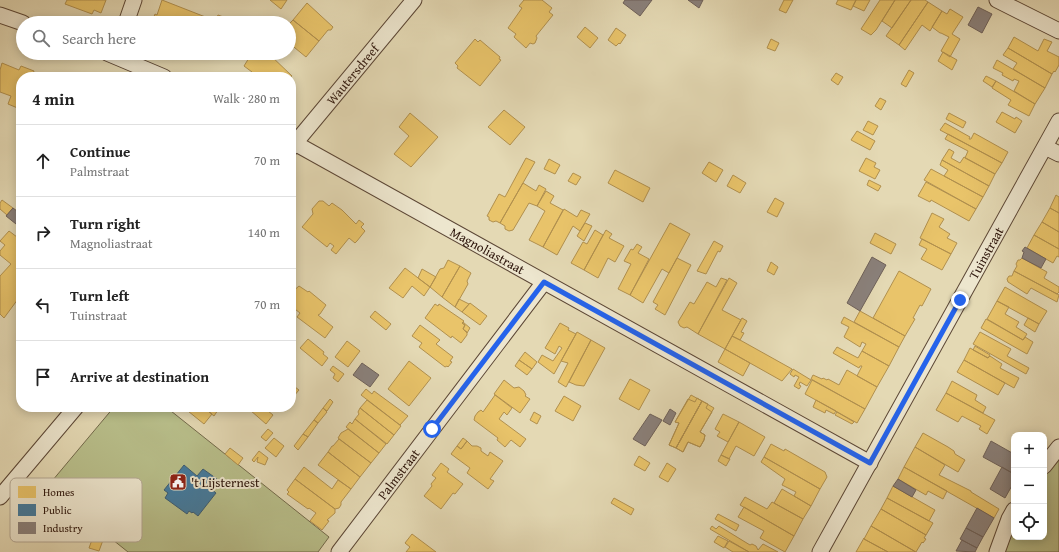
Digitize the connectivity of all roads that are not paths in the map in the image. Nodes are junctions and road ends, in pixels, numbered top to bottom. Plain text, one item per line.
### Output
1 (134, 0) edge
2 (414, 0) edge
3 (997, 0) edge
4 (0, 15) edge
5 (128, 16) edge
6 (16, 21) edge
7 (1059, 31) edge
8 (126, 60) edge
9 (153, 72) edge
10 (1059, 122) edge
11 (296, 139) edge
12 (296, 146) edge
13 (1045, 146) junction
14 (1059, 154) edge
15 (544, 282) junction
16 (72, 412) edge
17 (1059, 447) edge
18 (1047, 462) edge
19 (870, 463) junction
20 (16, 478) edge
21 (10, 485) edge
22 (0, 497) edge
23 (1011, 515) edge
24 (339, 552) edge
25 (820, 552) edge
26 (997, 552) edge

1 - 5 street
2 - 11 street, Wautersdreef
3 - 7 street
4 - 6 street
8 - 9 street
10 - 13 street, Tuinstraat
12 - 15 street, Magnoliastraat
13 - 14 street
13 - 19 street, Tuinstraat
15 - 19 street, Magnoliastraat
15 - 24 street, Palmstraat
16 - 20 street
17 - 18 street
19 - 25 street, Tuinstraat
21 - 22 street
23 - 26 street

